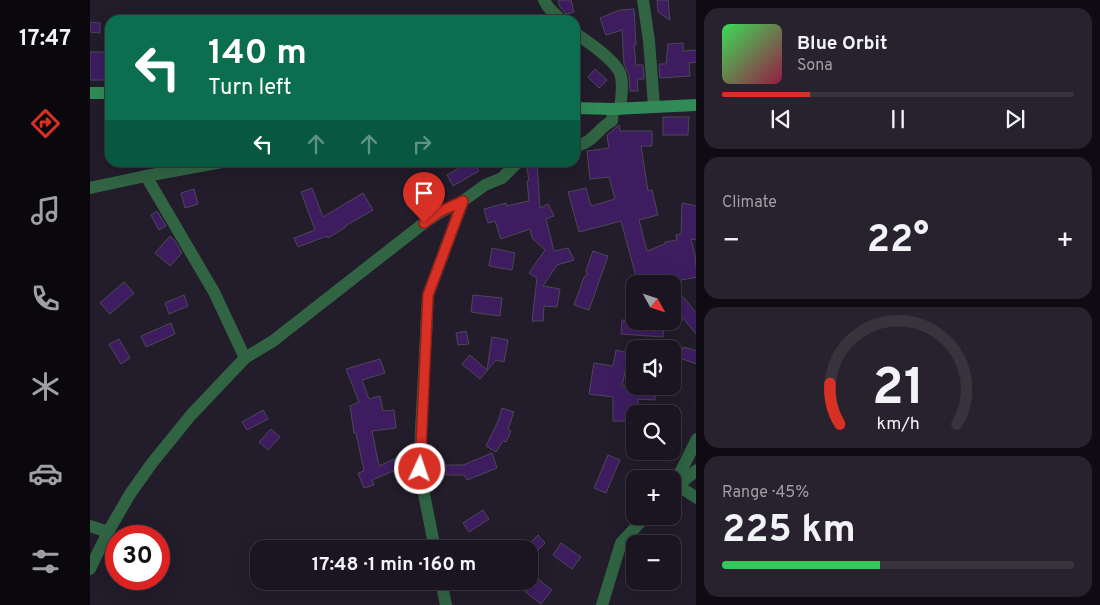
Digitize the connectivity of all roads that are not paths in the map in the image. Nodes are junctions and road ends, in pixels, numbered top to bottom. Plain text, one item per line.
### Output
1 (544, 0) edge
2 (642, 0) edge
3 (556, 15) edge
4 (580, 37) edge
5 (90, 93) edge
6 (105, 93) edge
7 (696, 105) edge
8 (654, 106) junction
9 (580, 108) edge
10 (616, 109) junction
11 (580, 146) edge
12 (195, 167) edge
13 (513, 167) edge
14 (146, 176) junction
15 (90, 188) edge
16 (463, 201) junction
17 (245, 358) junction
18 (696, 439) edge
19 (696, 470) edge
20 (681, 472) edge
21 (681, 482) edge
22 (681, 491) edge
23 (696, 498) edge
24 (112, 525) edge
25 (638, 525) edge
26 (90, 526) edge
27 (105, 531) edge
28 (105, 538) edge
29 (433, 540) edge
30 (90, 569) edge
31 (443, 590) edge
32 (446, 605) edge
33 (602, 605) edge

1 - 3 street
2 - 8 street
4 - 10 street
5 - 6 main road
7 - 8 main road
8 - 10 main road
9 - 10 main road
10 - 11 street
12 - 14 street
13 - 16 street
14 - 15 street
14 - 17 street
16 - 17 street
16 - 29 street
17 - 24 street
18 - 20 street
19 - 21 street
22 - 23 street
25 - 33 street
26 - 27 street
28 - 30 street
31 - 32 street

